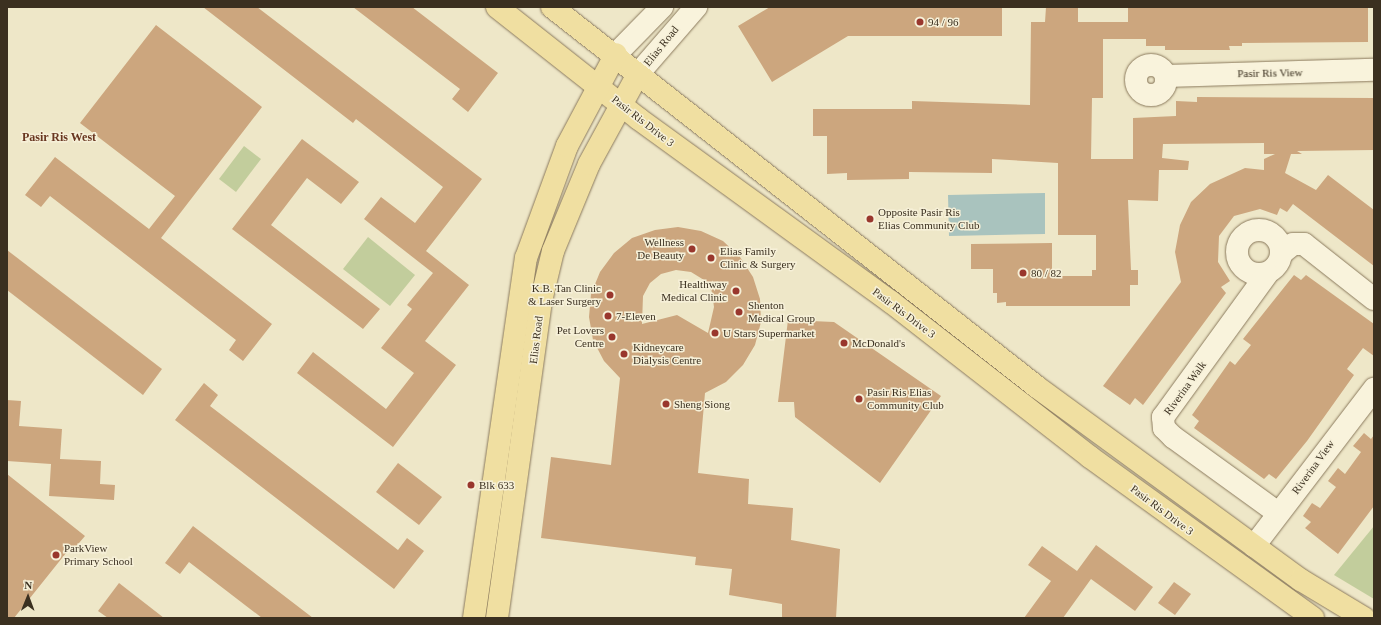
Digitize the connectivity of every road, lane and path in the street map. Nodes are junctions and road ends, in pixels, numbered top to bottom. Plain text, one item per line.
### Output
1 (497, 7) edge
2 (552, 7) edge
3 (662, 7) edge
4 (696, 7) edge
5 (616, 54) junction
6 (1374, 70) edge
7 (638, 74) junction
8 (1166, 76) dead end
9 (598, 86) junction
10 (622, 106) junction
11 (1282, 252) junction
12 (1266, 274) junction
13 (1374, 299) edge
14 (1374, 389) edge
15 (1278, 513) junction
16 (1254, 546) junction
17 (474, 618) edge
18 (497, 618) edge
19 (1313, 618) edge
20 (1364, 618) edge

1 - 9 main road, Pasir Ris Drive 3
2 - 5 main road, Pasir Ris Drive 3
3 - 5 street
4 - 7 street, Elias Road
5 - 7 main road, Pasir Ris Drive 3
5 - 9 main road
6 - 8 street, Pasir Ris View
7 - 10 main road, Elias Road
7 - 16 main road, Pasir Ris Drive 3
9 - 10 main road, Pasir Ris Drive 3
9 - 17 main road
10 - 18 main road, Elias Road
10 - 19 main road, Pasir Ris Drive 3
11 - 12 street, Riverina Walk
11 - 12 street
11 - 13 street
12 - 15 street, Riverina Walk
14 - 15 street, Riverina View
15 - 16 street, Riverina View
16 - 20 main road, Pasir Ris Drive 3

